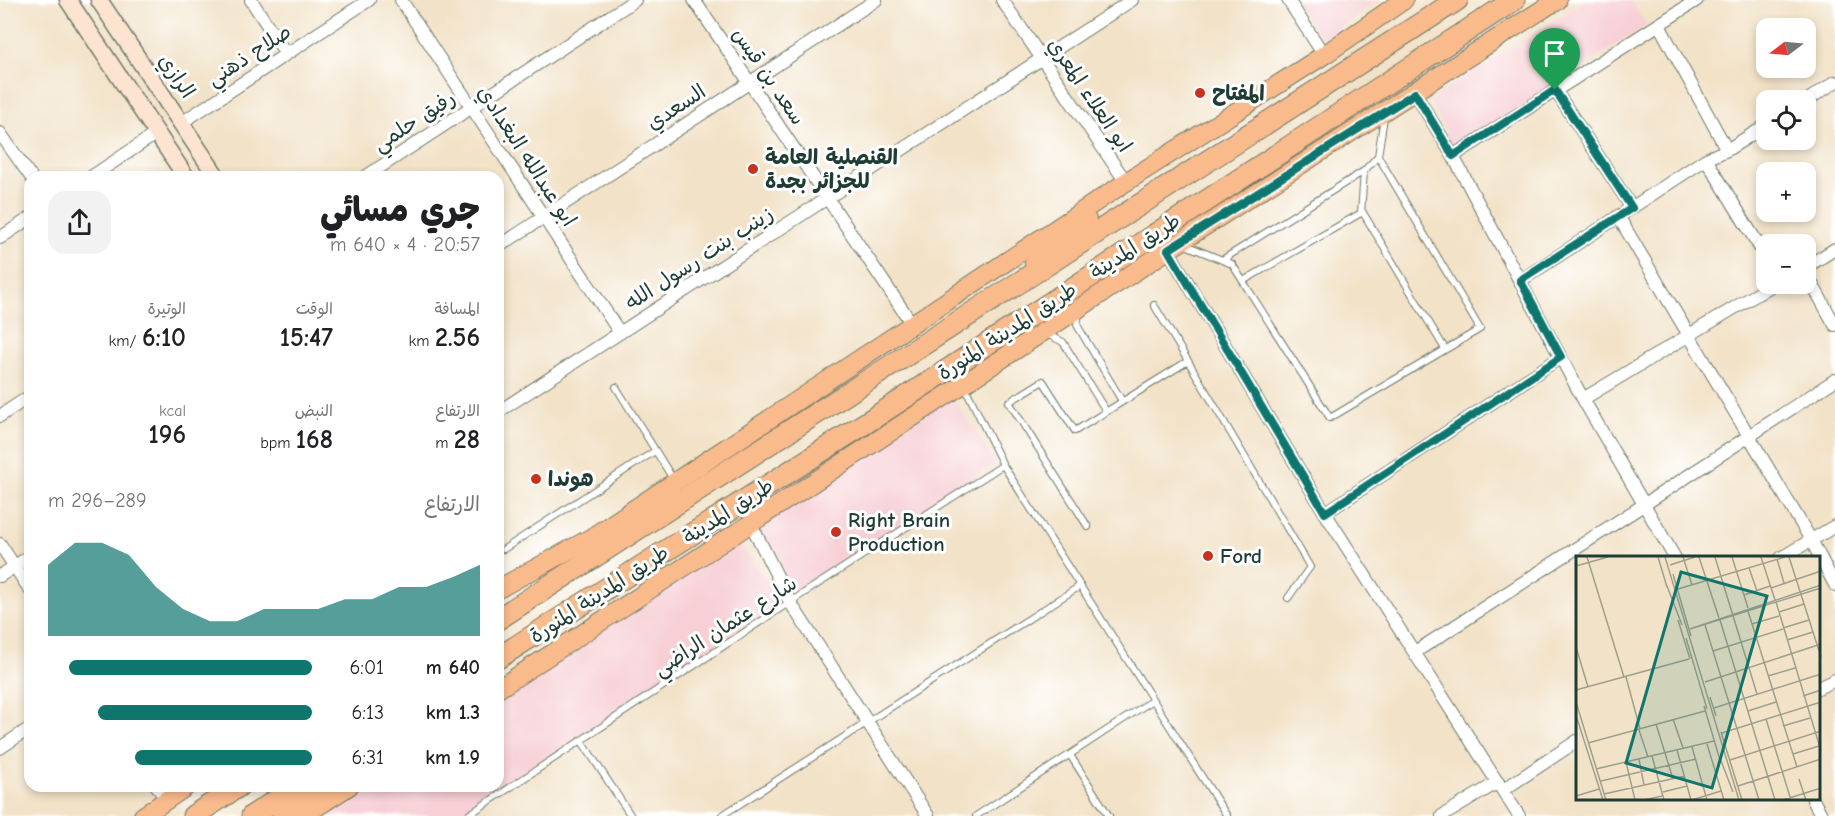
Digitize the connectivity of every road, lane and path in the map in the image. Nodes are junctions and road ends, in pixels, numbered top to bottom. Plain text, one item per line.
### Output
1 (68, 0) edge
2 (99, 0) edge
3 (251, 0) edge
4 (369, 0) edge
5 (401, 0) edge
6 (635, 0) edge
7 (694, 0) edge
8 (876, 0) edge
9 (1002, 0) edge
10 (1132, 0) edge
11 (1288, 0) edge
12 (1404, 0) edge
13 (1457, 0) edge
14 (1514, 0) edge
15 (1697, 0) edge
16 (1556, 1) edge
17 (1659, 25) junction
18 (286, 54) junction
19 (1324, 56) junction
20 (1042, 59) junction
21 (1835, 82) edge
22 (750, 83) junction
23 (1555, 90) junction
24 (1415, 93) junction
25 (1816, 94) edge
26 (471, 107) junction
27 (1384, 113) junction
28 (181, 123) junction
29 (1756, 132) edge
30 (0, 133) edge
31 (157, 133) junction
32 (1727, 150) junction
33 (1378, 156) junction
34 (1453, 156) junction
35 (1706, 159) junction
36 (1156, 164) junction
37 (27, 171) edge
38 (100, 171) edge
39 (182, 171) edge
40 (213, 171) edge
41 (374, 171) edge
42 (1364, 171) junction
43 (1126, 182) junction
44 (827, 198) junction
45 (1632, 208) junction
46 (1361, 211) junction
47 (1618, 216) junction
48 (544, 217) junction
49 (24, 222) edge
50 (0, 238) edge
51 (1756, 241) edge
52 (504, 243) edge
53 (1174, 247) junction
54 (1835, 249) edge
55 (1222, 260) junction
56 (1816, 261) edge
57 (1520, 280) junction
58 (1243, 281) junction
59 (1816, 291) edge
60 (1758, 294) edge
61 (1154, 305) dead end
62 (982, 306) junction
63 (1077, 311) junction
64 (912, 324) junction
65 (1835, 325) edge
66 (620, 333) junction
67 (1044, 333) junction
68 (1690, 335) junction
69 (1445, 349) junction
70 (1561, 357) junction
71 (1188, 362) junction
72 (1835, 380) edge
73 (963, 385) junction
74 (615, 387) dead end
75 (1583, 399) junction
76 (24, 400) edge
77 (1122, 402) junction
78 (504, 408) edge
79 (1106, 411) junction
80 (0, 416) edge
81 (1749, 436) junction
82 (655, 451) junction
83 (1003, 465) junction
84 (774, 482) junction
85 (675, 483) junction
86 (1645, 504) junction
87 (1325, 513) junction
88 (751, 524) junction
89 (1835, 526) edge
90 (1088, 527) dead end
91 (1812, 540) junction
92 (0, 544) edge
93 (504, 549) dead end
94 (1674, 556) edge
95 (1784, 556) edge
96 (24, 560) edge
97 (15, 566) junction
98 (0, 576) edge
99 (24, 580) edge
100 (1835, 585) edge
101 (1080, 586) junction
102 (504, 587) edge
103 (1288, 598) dead end
104 (790, 602) junction
105 (504, 615) edge
106 (1415, 652) junction
107 (504, 654) edge
108 (1835, 680) edge
109 (504, 684) edge
110 (1820, 687) edge
111 (1153, 700) junction
112 (868, 723) junction
113 (24, 732) edge
114 (581, 740) junction
115 (1576, 742) edge
116 (0, 748) edge
117 (1070, 755) junction
118 (1501, 786) junction
119 (504, 791) edge
120 (230, 792) edge
121 (289, 792) edge
122 (315, 792) edge
123 (340, 792) edge
124 (503, 792) edge
125 (162, 793) edge
126 (1814, 801) edge
127 (143, 816) edge
128 (193, 816) edge
129 (252, 816) edge
130 (283, 816) edge
131 (303, 816) edge
132 (467, 816) edge
133 (631, 816) edge
134 (721, 816) edge
135 (928, 816) edge
136 (976, 816) edge
137 (1109, 816) edge
138 (1227, 816) edge
139 (1442, 816) edge
140 (1520, 816) edge
141 (1822, 816) edge

1 - 31 street
2 - 28 street, الرازي
3 - 18 street
4 - 18 street, صلاح ذهني
5 - 26 street, ابو عبدالله البغدادي
6 - 26 street, رفيق حلمي
7 - 22 street, سعد بن قيس
8 - 22 street, السعدي
9 - 20 street, ابو العلاء المعري
10 - 20 street, زينب بنت رسول الله
11 - 19 street
12 - 19 main road
13 - 62 highway, طريق المدينة المنورة
14 - 84 highway, طريق المدينة المنورة
15 - 17 street
16 - 24 main road, طريق المدينة
17 - 23 street
17 - 32 street
18 - 28 street, صلاح ذهني
19 - 36 main road
20 - 43 street, ابو العلاء المعري
20 - 44 street, زينب بنت رسول الله
21 - 25 street
22 - 44 street, سعد بن قيس
22 - 48 street, السعدي
23 - 34 street
23 - 45 street
24 - 27 main road, طريق المدينة
24 - 34 street
26 - 41 street, رفيق حلمي
26 - 48 street, ابو عبدالله البغدادي
27 - 33 lane
27 - 53 main road, طريق المدينة
28 - 40 street, الرازي
29 - 32 street
30 - 37 street
31 - 38 street
31 - 39 street
32 - 35 street
33 - 42 lane
33 - 69 lane
34 - 57 street
35 - 45 street
35 - 51 street
36 - 43 main road
36 - 62 main road
42 - 46 lane
42 - 55 lane
43 - 64 main road
44 - 64 street, سعد بن قيس
44 - 66 street, زينب بنت رسول الله
45 - 47 street
46 - 58 lane
46 - 69 lane
47 - 57 street
47 - 68 street
48 - 52 street, السعدي
48 - 66 street, ابو عبدالله البغدادي
49 - 50 street
53 - 55 lane
53 - 63 main road, طريق المدينة
53 - 87 street
54 - 56 street
55 - 58 lane
57 - 70 street
58 - 69 lane
59 - 65 street
60 - 68 street
61 - 71 lane
62 - 105 highway, طريق المدينة المنورة
63 - 67 main road, طريق المدينة
63 - 77 lane
63 - 84 main road
64 - 85 main road
66 - 78 street, زينب بنت رسول الله
67 - 73 main road, طريق المدينة
67 - 79 lane
68 - 75 street
68 - 81 street
70 - 75 street
70 - 87 street
71 - 77 lane
71 - 103 lane
72 - 81 street
73 - 83 lane
73 - 88 main road, طريق المدينة
74 - 82 lane
75 - 86 street
76 - 80 street
77 - 79 lane
79 - 90 lane
81 - 86 street
81 - 91 street
82 - 85 lane
82 - 93 lane
83 - 101 lane
83 - 104 lane, شارع عثمان الراضي
84 - 107 highway, طريق المدينة المنورة
85 - 102 main road
86 - 94 street
86 - 106 street
87 - 106 street
88 - 104 street
88 - 109 main road, طريق المدينة
89 - 91 street
91 - 95 street
91 - 100 street
92 - 97 street
96 - 97 street
97 - 98 street
97 - 99 street
101 - 111 lane
101 - 112 lane
104 - 112 street
104 - 114 lane, شارع عثمان الراضي
106 - 118 street
108 - 110 street
111 - 117 lane
111 - 138 lane
112 - 134 lane
112 - 135 street
113 - 116 street
114 - 119 lane, شارع عثمان الراضي
114 - 133 lane
115 - 118 street
117 - 136 lane
117 - 137 lane
118 - 139 street
118 - 140 street
120 - 128 highway
121 - 129 highway
122 - 130 highway
123 - 131 main road
124 - 132 lane, شارع عثمان الراضي
125 - 127 main road
126 - 141 street

